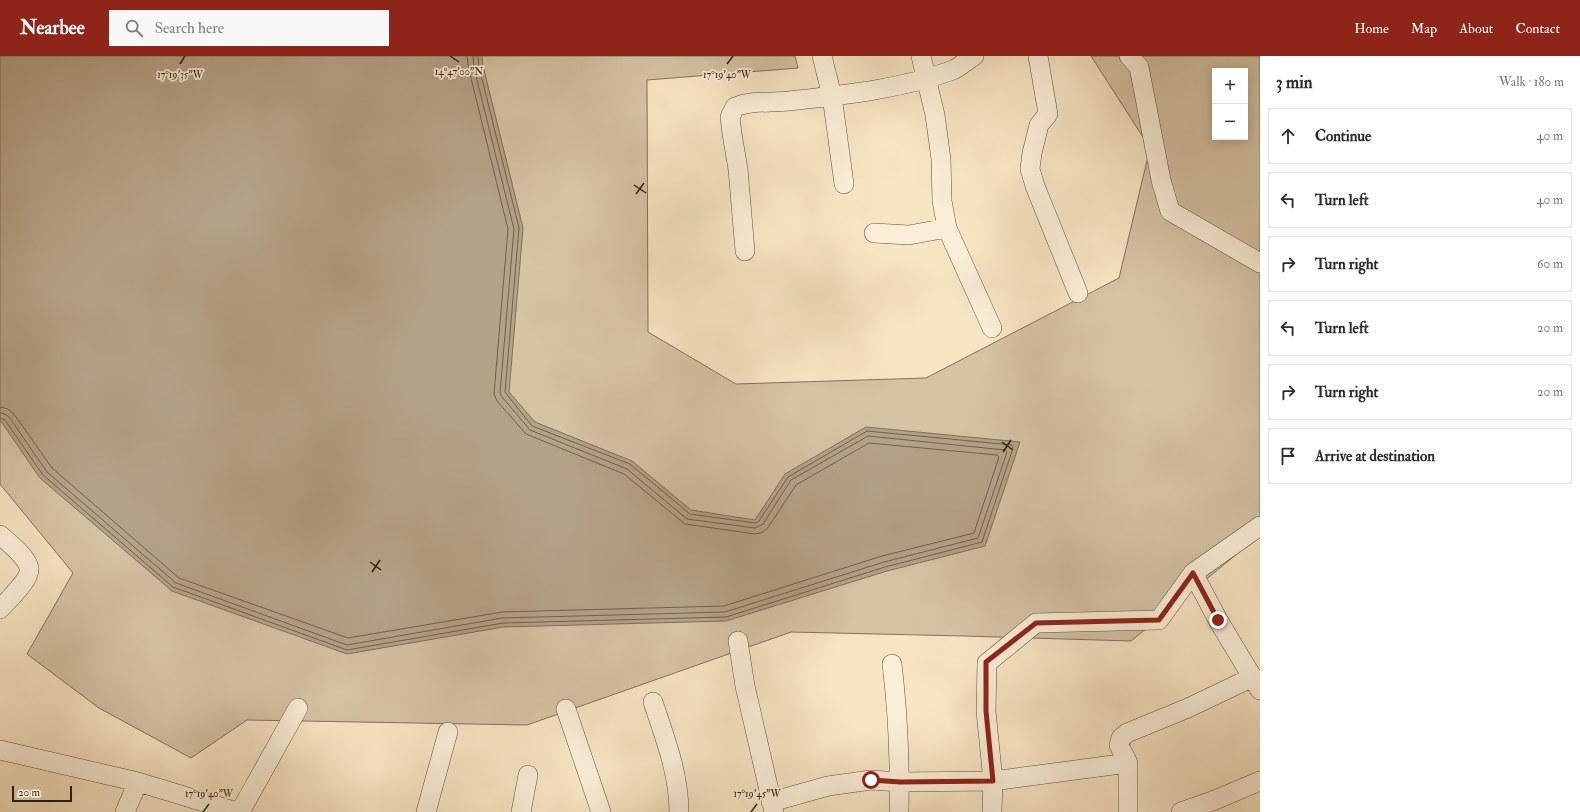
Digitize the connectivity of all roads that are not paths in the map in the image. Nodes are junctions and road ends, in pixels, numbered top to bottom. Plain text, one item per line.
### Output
1 (822, 56) edge
2 (921, 56) edge
3 (974, 56) edge
4 (1038, 56) edge
5 (1129, 56) edge
6 (926, 77) junction
7 (832, 96) junction
8 (844, 184) dead end
9 (947, 228) junction
10 (874, 233) dead end
11 (745, 251) dead end
12 (1260, 263) edge
13 (1078, 293) dead end
14 (992, 328) dead end
15 (1260, 526) edge
16 (0, 535) edge
17 (1193, 573) junction
18 (0, 609) edge
19 (738, 641) dead end
20 (892, 664) dead end
21 (1254, 671) edge
22 (653, 702) dead end
23 (298, 708) dead end
24 (566, 708) dead end
25 (448, 732) dead end
26 (2, 753) edge
27 (1128, 763) junction
28 (528, 775) dead end
29 (993, 781) junction
30 (1260, 781) edge
31 (138, 782) junction
32 (900, 782) junction
33 (773, 807) edge
34 (125, 812) edge
35 (239, 812) edge
36 (426, 812) edge
37 (521, 812) edge
38 (601, 812) edge
39 (679, 812) edge
40 (899, 812) edge
41 (992, 812) edge
42 (1128, 812) edge
43 (1182, 812) edge

1 - 7 street
2 - 6 street
3 - 6 street
4 - 13 street
5 - 12 street
6 - 7 street
6 - 9 street
7 - 8 street
7 - 11 street
9 - 10 street
9 - 14 street
15 - 17 street
16 - 18 street
17 - 21 street
17 - 29 street
19 - 33 street
20 - 32 street
21 - 27 street
22 - 39 street
23 - 35 street
24 - 38 street
25 - 36 street
26 - 31 street
27 - 29 street
27 - 42 street
28 - 37 street
29 - 32 street
29 - 41 street
30 - 43 street
31 - 34 street
31 - 35 street
32 - 33 street
32 - 40 street

